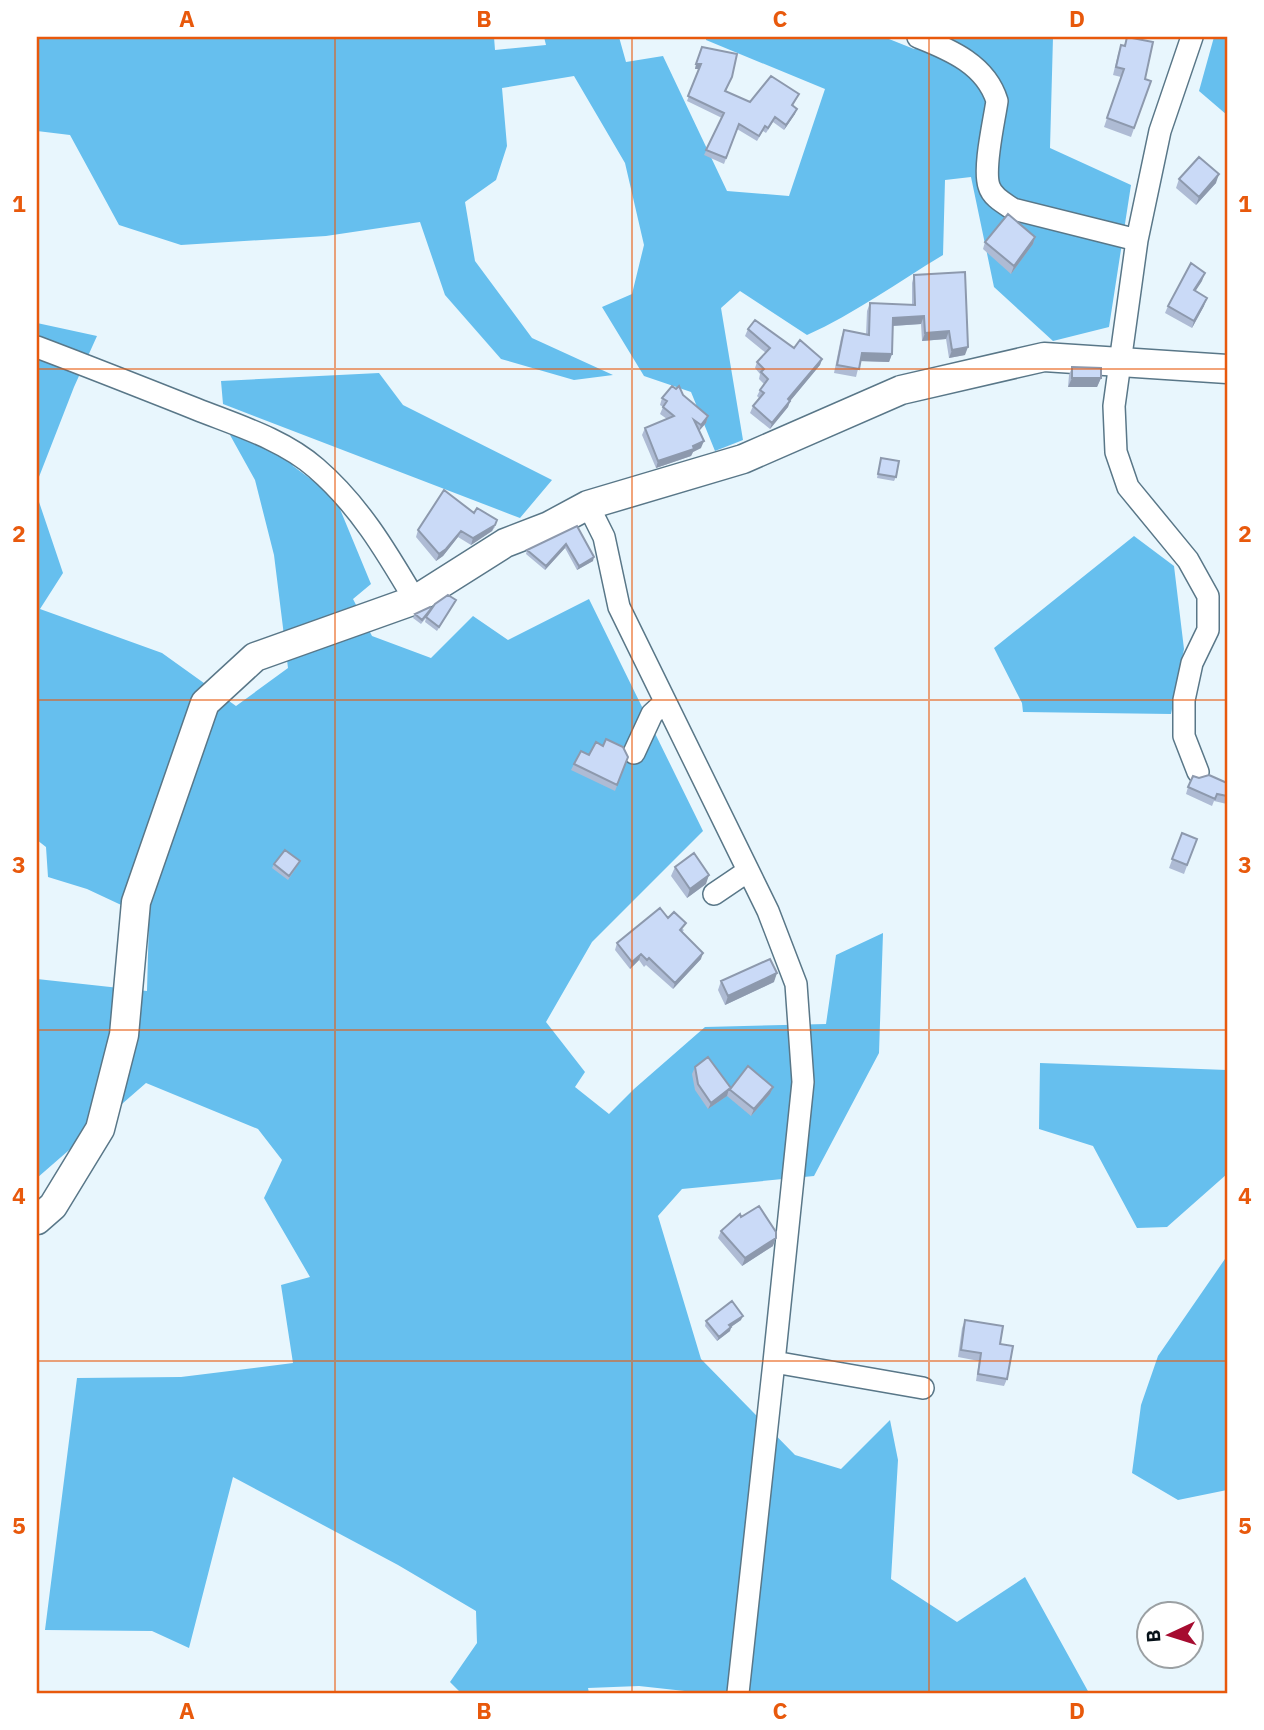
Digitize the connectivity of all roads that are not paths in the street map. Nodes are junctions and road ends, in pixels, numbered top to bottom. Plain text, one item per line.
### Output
1 (918, 37) edge
2 (1192, 37) edge
3 (1137, 240) junction
4 (37, 346) edge
5 (1119, 363) junction
6 (1227, 369) edge
7 (589, 505) junction
8 (415, 600) junction
9 (665, 702) junction
10 (634, 754) dead end
11 (1198, 772) dead end
12 (748, 871) junction
13 (714, 894) dead end
14 (37, 1220) edge
15 (774, 1362) junction
16 (923, 1388) dead end
17 (738, 1693) edge

1 - 3 street
2 - 3 street
3 - 5 street
4 - 8 street
5 - 6 street
5 - 7 street
5 - 11 street
7 - 8 street
7 - 9 street
8 - 14 street
9 - 10 street
9 - 12 street
12 - 13 street
12 - 15 street
15 - 16 street
15 - 17 street

